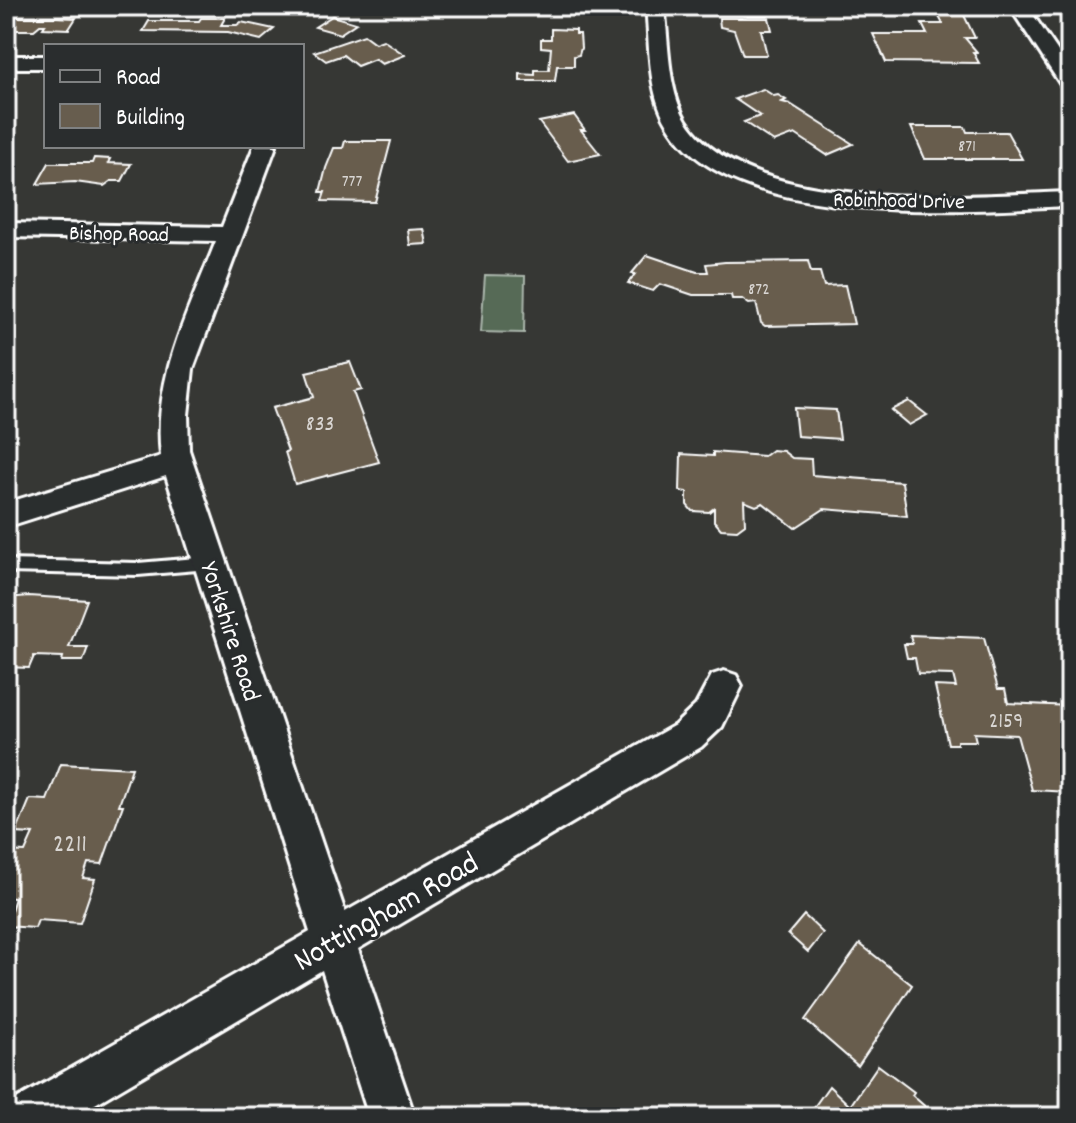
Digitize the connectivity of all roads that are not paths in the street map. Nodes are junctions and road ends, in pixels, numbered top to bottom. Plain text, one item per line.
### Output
1 (655, 6) edge
2 (1018, 6) edge
3 (6, 62) edge
4 (44, 62) edge
5 (1070, 84) edge
6 (264, 148) edge
7 (1070, 199) edge
8 (6, 230) edge
9 (233, 234) junction
10 (176, 462) junction
11 (6, 515) edge
12 (209, 563) junction
13 (6, 566) edge
14 (724, 686) dead end
15 (334, 939) junction
16 (29, 1117) edge
17 (392, 1117) edge

1 - 7 street, Robinhood Drive
2 - 5 street
3 - 4 street
6 - 9 street, Yorkshire Road
8 - 9 street, Bishop Road
9 - 10 street, Yorkshire Road
10 - 11 street
10 - 12 street, Yorkshire Road
12 - 13 lane
12 - 15 street, Yorkshire Road
14 - 15 street, Nottingham Road
15 - 16 street, Nottingham Road
15 - 17 street, Yorkshire Road

